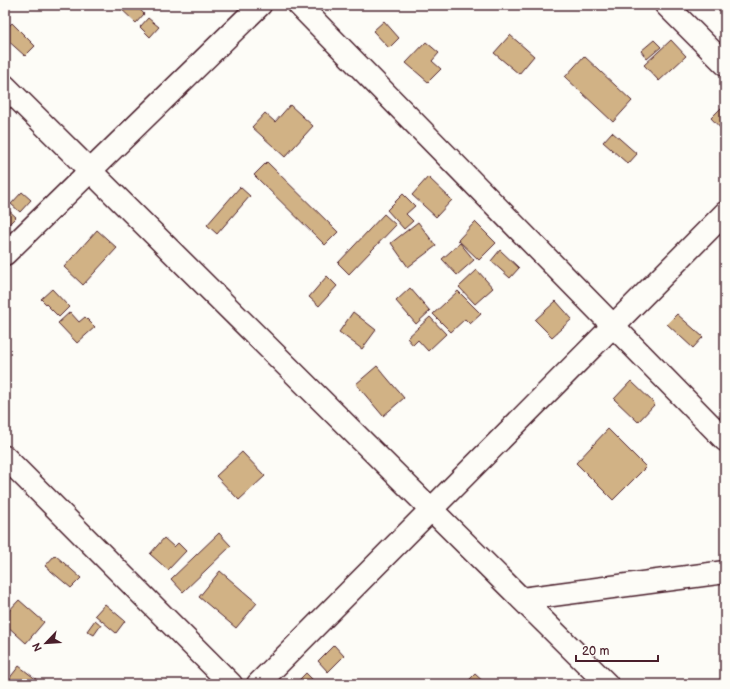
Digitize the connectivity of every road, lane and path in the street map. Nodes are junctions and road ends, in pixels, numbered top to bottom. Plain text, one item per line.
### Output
1 (260, 5) edge
2 (299, 5) edge
3 (666, 5) edge
4 (725, 64) edge
5 (5, 86) edge
6 (90, 170) junction
7 (725, 213) edge
8 (5, 254) edge
9 (613, 326) junction
10 (725, 440) edge
11 (5, 457) edge
12 (431, 509) junction
13 (725, 572) edge
14 (522, 599) junction
15 (231, 684) edge
16 (258, 684) edge
17 (607, 684) edge

1 - 6 street
2 - 9 street
3 - 4 street
5 - 6 street
6 - 8 street
6 - 12 street
7 - 9 street
9 - 10 street
9 - 12 street
11 - 15 street
12 - 14 street
12 - 16 street
13 - 14 street
14 - 17 street

